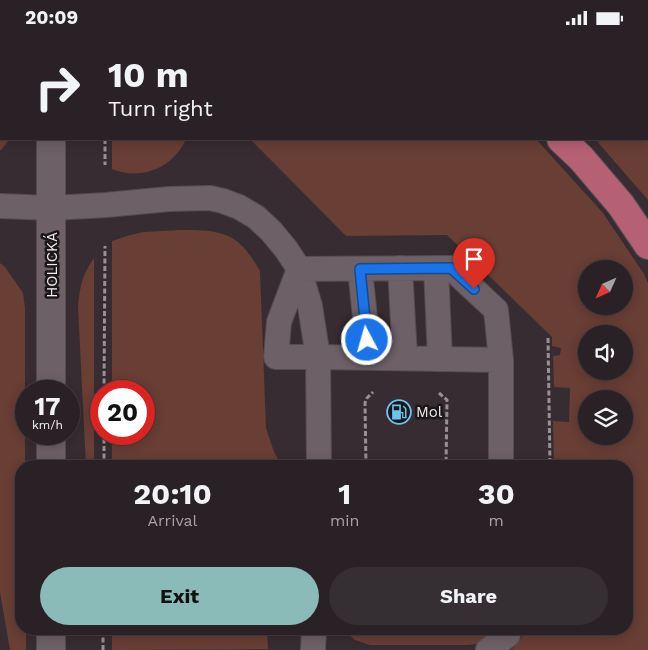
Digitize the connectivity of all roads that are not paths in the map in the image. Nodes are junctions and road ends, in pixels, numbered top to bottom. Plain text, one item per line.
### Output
1 (51, 140) edge
2 (562, 140) edge
3 (0, 206) edge
4 (52, 208) junction
5 (648, 245) edge
6 (400, 268) junction
7 (436, 268) junction
8 (299, 269) junction
9 (360, 269) junction
10 (318, 357) junction
11 (369, 357) junction
12 (405, 358) junction
13 (440, 359) junction
14 (501, 360) junction
15 (52, 380) edge
16 (51, 445) edge
17 (51, 460) edge
18 (319, 460) edge
19 (501, 460) edge
20 (51, 635) edge
21 (314, 635) edge
22 (508, 635) edge
23 (51, 650) edge
24 (313, 650) edge
25 (488, 650) edge

1 - 4 street, HOLICKÁ
2 - 5 main road
3 - 4 lane
4 - 8 lane
4 - 15 street, HOLICKÁ
6 - 7 lane
6 - 9 lane
6 - 12 lane
7 - 13 lane
7 - 14 lane
8 - 9 lane
8 - 10 lane
8 - 10 lane
9 - 11 lane
10 - 11 lane
10 - 18 lane
11 - 12 lane
12 - 13 lane
13 - 14 lane
14 - 19 lane
16 - 17 street
20 - 23 street
21 - 24 lane
22 - 25 lane

